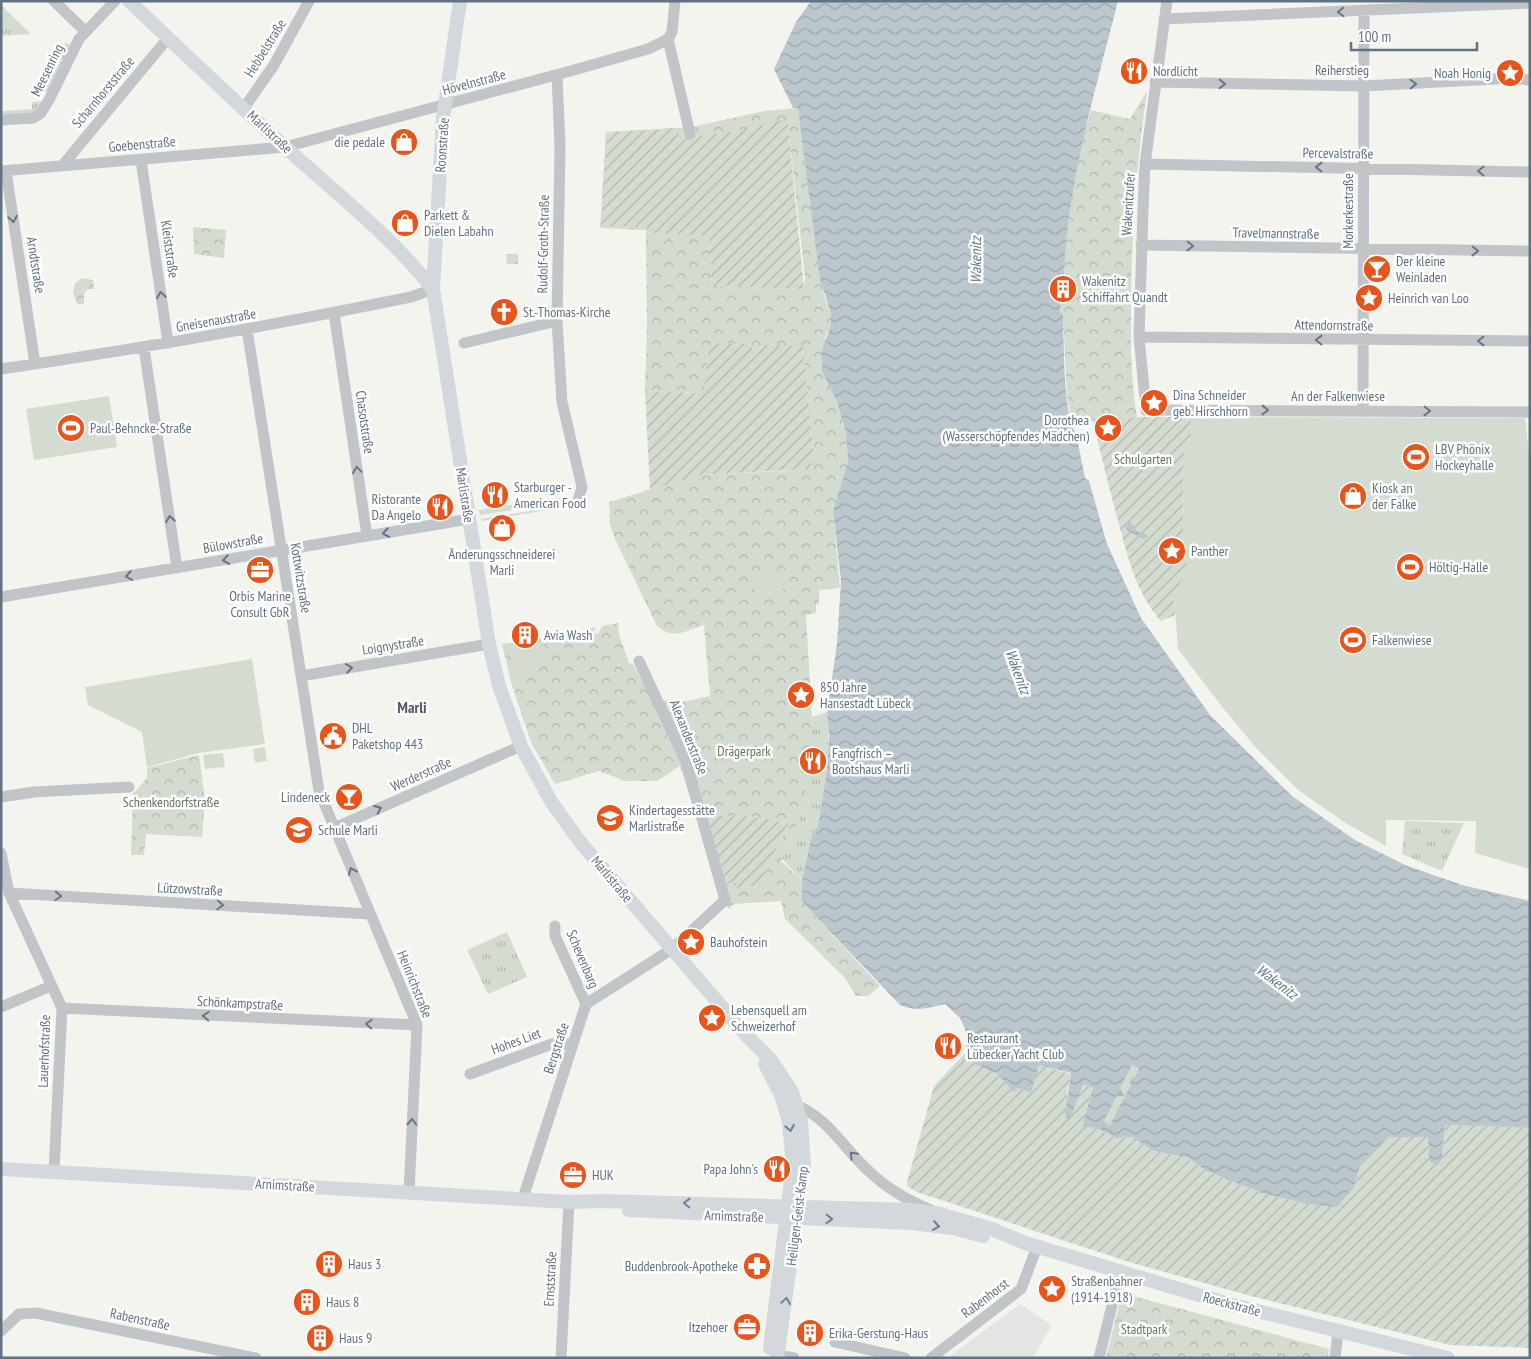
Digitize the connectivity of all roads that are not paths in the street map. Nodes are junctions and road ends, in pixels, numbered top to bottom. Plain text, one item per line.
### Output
1 (54, 1) edge
2 (115, 1) edge
3 (129, 1) edge
4 (309, 1) edge
5 (460, 1) edge
6 (675, 1) edge
7 (1167, 1) edge
8 (1530, 2) edge
9 (1364, 11) junction
10 (1164, 19) junction
11 (85, 31) junction
12 (168, 38) junction
13 (668, 39) junction
14 (557, 75) junction
15 (1528, 80) dead end
16 (1155, 82) junction
17 (1364, 86) junction
18 (445, 105) junction
19 (244, 108) junction
20 (1, 120) edge
21 (690, 134) dead end
22 (284, 147) junction
23 (142, 160) junction
24 (1145, 164) junction
25 (62, 166) junction
26 (1363, 168) junction
27 (4, 171) edge
28 (1530, 172) edge
29 (1141, 245) junction
30 (1364, 249) junction
31 (1530, 251) edge
32 (433, 289) junction
33 (334, 313) junction
34 (557, 320) junction
35 (247, 329) junction
36 (1139, 337) junction
37 (1363, 340) junction
38 (1530, 341) edge
39 (464, 343) dead end
40 (168, 344) junction
41 (144, 348) junction
42 (35, 364) junction
43 (1, 368) edge
44 (1146, 410) joint
45 (1363, 411) junction
46 (1530, 412) edge
47 (578, 502) dead end
48 (469, 518) junction
49 (367, 536) junction
50 (282, 550) junction
51 (178, 568) junction
52 (1, 597) edge
53 (490, 644) junction
54 (639, 661) dead end
55 (301, 676) junction
56 (521, 746) junction
57 (128, 787) dead end
58 (1, 797) edge
59 (334, 828) junction
60 (1, 852) edge
61 (9, 894) junction
62 (369, 914) junction
63 (555, 926) dead end
64 (672, 950) junction
65 (51, 986) junction
66 (586, 1004) junction
67 (1, 1007) edge
68 (62, 1008) junction
69 (417, 1025) junction
70 (573, 1044) junction
71 (470, 1074) dead end
72 (779, 1080) junction
73 (796, 1105) junction
74 (1, 1169) edge
75 (54, 1172) junction
76 (892, 1190) junction
77 (409, 1192) junction
78 (523, 1198) junction
79 (569, 1202) junction
80 (793, 1212) junction
81 (940, 1214) junction
82 (889, 1215) junction
83 (1019, 1241) junction
84 (1037, 1247) junction
85 (1120, 1273) junction
86 (1, 1331) edge
87 (1338, 1332) junction
88 (835, 1342) dead end
89 (1429, 1356) edge
90 (775, 1357) edge
91 (256, 1358) edge
92 (561, 1358) edge
93 (794, 1358) edge
94 (904, 1358) edge
95 (931, 1358) edge
96 (1099, 1358) edge
97 (1335, 1358) edge
98 (1448, 1358) edge

1 - 11 street
2 - 11 street, Meesenring
3 - 12 main road, Marlistraße
4 - 19 street, Hebbelstraße
5 - 18 main road, Roonstraße
6 - 13 street
7 - 10 street, Wakenitzufer
8 - 9 street
9 -> 10 street
9 - 17 street, Morkerkestraße
10 - 16 street, Wakenitzufer
11 - 20 street, Meesenring
12 - 19 main road, Marlistraße
12 - 25 street, Scharnhorststraße
13 - 14 street, Hövelnstraße
13 - 21 street
14 - 18 street, Hövelnstraße
14 - 34 street, Rudolf-Groth-Straße
17 -> 15 street, Reiherstieg
16 -> 17 street, Reiherstieg
16 - 24 street, Wakenitzufer
17 - 26 street, Morkerkestraße
18 - 22 street, Hövelnstraße
18 - 32 main road, Roonstraße
19 - 22 main road, Marlistraße
22 - 23 street, Goebenstraße
22 - 32 main road, Marlistraße
23 - 25 street, Goebenstraße
40 -> 23 street, Kleiststraße
26 -> 24 street, Percevalstraße
24 - 29 street, Wakenitzufer
25 - 27 street, Goebenstraße
28 -> 26 street, Percevalstraße
26 - 30 street, Morkerkestraße
27 -> 42 street, Arndtstraße
29 -> 30 street, Travelmannstraße
29 - 36 street, Wakenitzufer
30 -> 31 street, Travelmannstraße
30 - 37 street, Morkerkestraße
32 - 33 street, Gneisenaustraße
32 - 48 main road, Marlistraße
33 - 35 street, Gneisenaustraße
49 -> 33 street, Chasotstraße
34 - 39 street
34 - 47 street, Rudolf-Groth-Straße
35 - 40 street, Gneisenaustraße
35 - 50 street, Kottwitzstraße
37 -> 36 street, Attendornstraße
36 - 44 street, Wakenitzufer
38 -> 37 street, Attendornstraße
37 - 45 street, Morkerkestraße
40 - 41 street, Gneisenaustraße
41 - 42 street, Gneisenaustraße
51 -> 41 street
42 - 43 street, Gneisenaustraße
44 -> 45 street, An der Falkenwiese
45 -> 46 street, An der Falkenwiese
48 -> 49 street, Bülowstraße
48 - 53 main road, Marlistraße
49 - 50 street, Bülowstraße
50 -> 51 street, Bülowstraße
50 - 55 street, Kottwitzstraße
51 -> 52 street, Bülowstraße
55 -> 53 street, Loignystraße
53 - 56 main road, Marlistraße
54 - 64 street, Alexanderstraße
55 - 59 street, Kottwitzstraße
59 -> 56 street, Werderstraße
56 - 64 main road, Marlistraße
57 - 58 street
62 -> 59 street, Heinrichstraße
60 - 61 street, Lauerhofstraße
61 -> 62 street, Lützowstraße
61 - 65 street, Lauerhofstraße
62 - 69 street, Heinrichstraße
63 - 66 street, Schevenbarg
64 - 66 street
64 - 72 main road, Marlistraße
65 - 67 street
65 - 68 street, Lauerhofstraße
66 - 70 street, Bergstraße
69 -> 68 street, Schönkampstraße
68 - 75 street, Lauerhofstraße
77 -> 69 street, Heinrichstraße
70 - 71 street, Hohes Liet
70 - 78 street, Bergstraße
72 - 73 main road, Heiligen-Geist-Kamp
72 -> 80 main road, Heiligen-Geist-Kamp
76 -> 73 street
73 - 80 main road, Heiligen-Geist-Kamp
74 - 75 main road, Arnimstraße
75 - 77 main road, Arnimstraße
76 - 81 street, Roeckstraße
76 - 82 street
77 - 78 main road, Arnimstraße
78 - 79 main road, Arnimstraße
79 - 80 main road, Arnimstraße
79 - 92 street, Ernststraße
80 - 82 main road, Arnimstraße
80 - 90 main road, Heiligen-Geist-Kamp
81 - 82 main road, Roeckstraße
81 - 83 main road, Roeckstraße
82 -> 83 main road, Roeckstraße
83 - 84 main road, Roeckstraße
84 - 85 main road, Roeckstraße
84 - 95 street, Rabenhorst
85 - 87 main road, Roeckstraße
85 - 96 street
86 - 91 street, Rabenstraße
87 - 89 main road, Roeckstraße
87 - 97 street
88 - 94 street
89 - 98 main road, Roeckstraße
90 - 93 street

